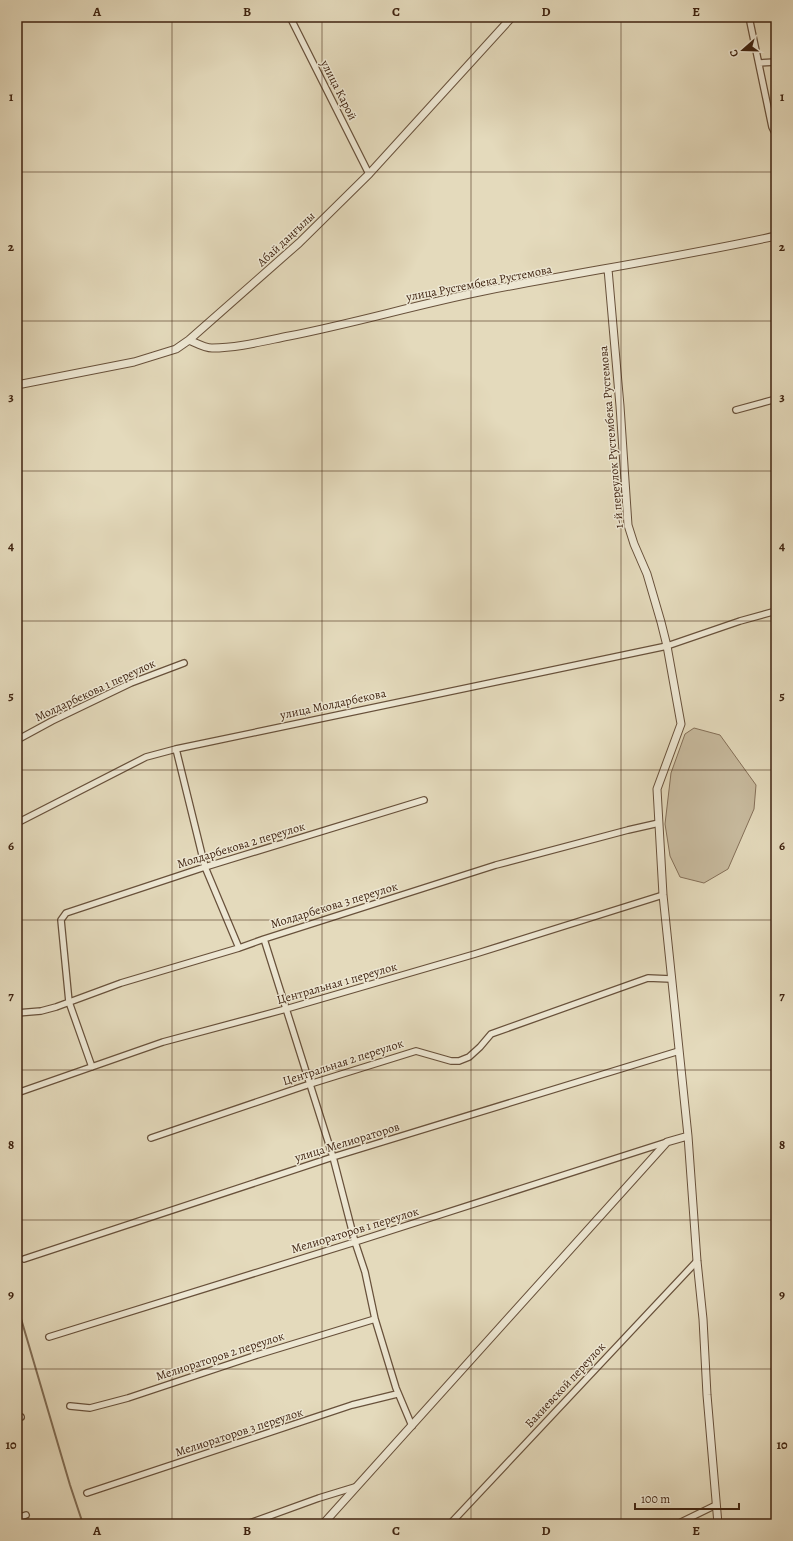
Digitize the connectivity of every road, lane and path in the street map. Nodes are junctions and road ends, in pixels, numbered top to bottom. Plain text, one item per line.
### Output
1 (290, 17) edge
2 (512, 17) edge
3 (749, 17) edge
4 (776, 62) edge
5 (759, 63) junction
6 (776, 135) edge
7 (369, 174) junction
8 (776, 236) edge
9 (608, 269) junction
10 (189, 340) junction
11 (17, 385) edge
12 (776, 399) edge
13 (736, 410) dead end
14 (776, 611) edge
15 (667, 646) junction
16 (184, 663) dead end
17 (17, 740) edge
18 (176, 749) junction
19 (424, 800) dead end
20 (17, 823) edge
21 (659, 823) junction
22 (205, 867) junction
23 (663, 896) junction
24 (264, 939) junction
25 (239, 948) junction
26 (671, 979) junction
27 (69, 1002) junction
28 (286, 1009) junction
29 (17, 1013) edge
30 (679, 1051) junction
31 (92, 1068) junction
32 (310, 1084) junction
33 (17, 1093) edge
34 (688, 1136) junction
35 (151, 1138) dead end
36 (667, 1142) junction
37 (332, 1157) junction
38 (355, 1242) junction
39 (24, 1259) dead end
40 (697, 1261) junction
41 (375, 1319) junction
42 (49, 1337) dead end
43 (397, 1394) junction
44 (70, 1406) dead end
45 (412, 1426) junction
46 (355, 1487) junction
47 (87, 1493) dead end
48 (716, 1505) junction
49 (26, 1515) dead end
50 (17, 1518) edge
51 (247, 1524) edge
52 (323, 1524) edge
53 (450, 1524) edge
54 (677, 1524) edge
55 (718, 1524) edge

1 - 7 street, улица Карой
2 - 7 street, Абай даңғылы
3 - 5 street
4 - 5 street
5 - 6 street
7 - 10 street, Абай даңғылы
8 - 9 street, улица Рустембека Рустемова
9 - 10 street, улица Рустембека Рустемова
9 - 15 street, 1-й переулок Рустембека Рустемова
10 - 11 street, Абай даңғылы
12 - 13 street
14 - 15 street, улица Молдарбекова
15 - 18 street, улица Молдарбекова
15 - 21 street, 1-й переулок Рустембека Рустемова
16 - 17 street, Молдарбекова 1 переулок
18 - 20 street, улица Молдарбекова
18 - 22 street
19 - 22 street, Молдарбекова 2 переулок
21 - 23 street, 1-й переулок Рустембека Рустемова
21 - 24 street, Молдарбекова 3 переулок
22 - 25 street
22 - 27 street, Молдарбекова 2 переулок
23 - 26 street, 1-й переулок Рустембека Рустемова
23 - 28 street, Центральная 1 переулок
24 - 25 street, Молдарбекова 3 переулок
24 - 28 street
25 - 27 street, Молдарбекова 3 переулок
26 - 30 street, 1-й переулок Рустембека Рустемова
26 - 32 street, Центральная 2 переулок
27 - 29 street, Молдарбекова 3 переулок
27 - 31 street
28 - 31 street, Центральная 1 переулок
28 - 32 street
30 - 34 street, 1-й переулок Рустембека Рустемова
30 - 37 street, улица Мелиораторов
31 - 33 street, Центральная 1 переулок
32 - 35 street, Центральная 2 переулок
32 - 37 street
34 - 36 street
34 - 40 street, 1-й переулок Рустембека Рустемова
36 - 38 street, Мелиораторов 1 переулок
36 - 45 street
37 - 38 street
37 - 39 street, улица Мелиораторов
38 - 41 street
38 - 42 street, Мелиораторов 1 переулок
40 - 48 street, 1-й переулок Рустембека Рустемова
40 - 53 street, Бакиевской переулок
41 - 43 street
41 - 44 street, Мелиораторов 2 переулок
43 - 45 street
43 - 47 street, Мелиораторов 3 переулок
45 - 46 street
46 - 51 street
46 - 52 street
48 - 54 street
48 - 55 street, 1-й переулок Рустембека Рустемова
49 - 50 street

